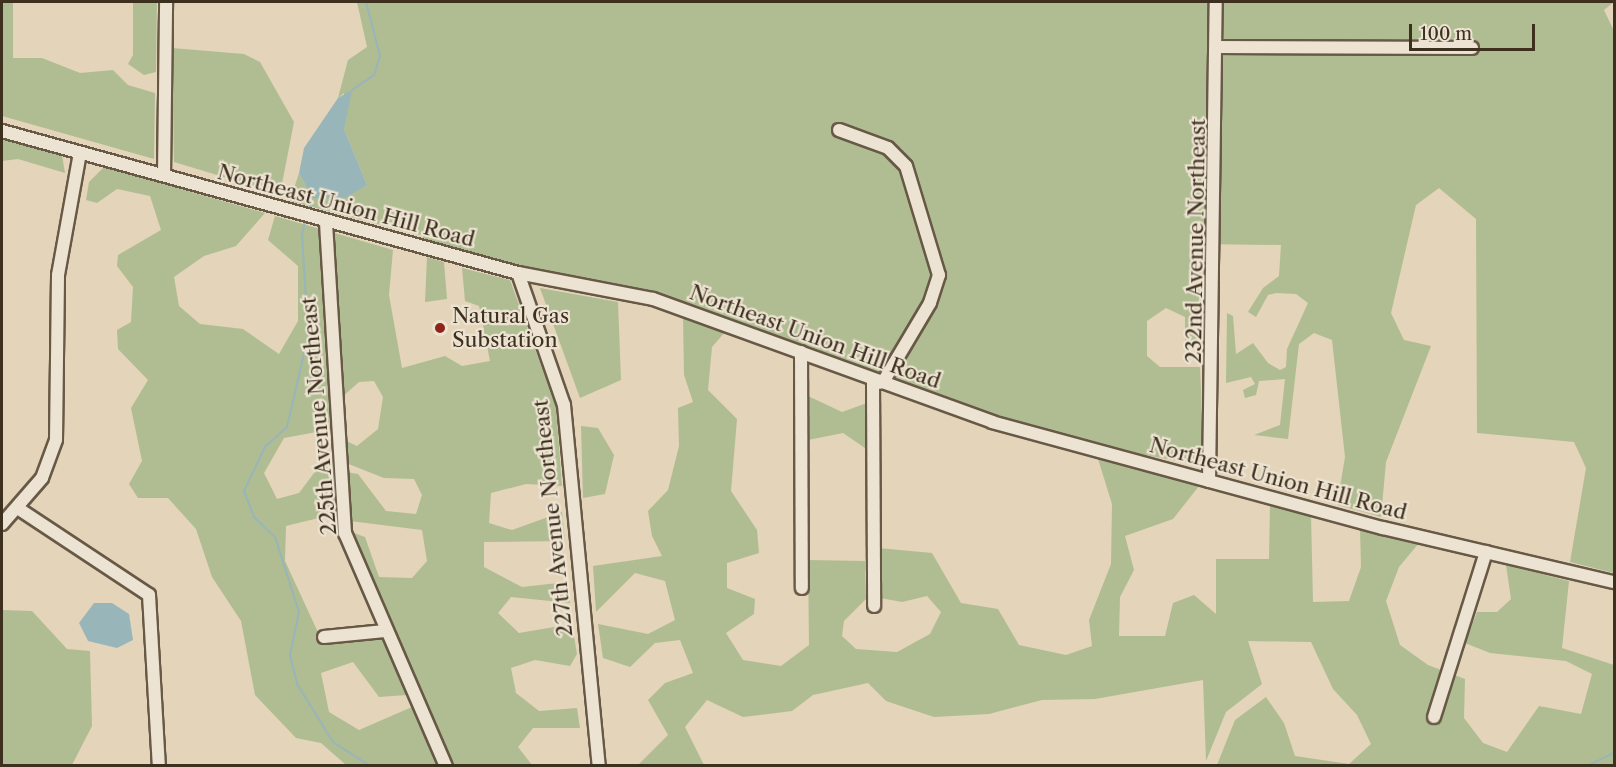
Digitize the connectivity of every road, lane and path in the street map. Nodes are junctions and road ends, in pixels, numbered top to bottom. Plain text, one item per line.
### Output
1 (166, 2) edge
2 (1216, 2) edge
3 (1218, 47) junction
4 (1472, 48) dead end
5 (839, 130) dead end
6 (2, 131) edge
7 (80, 153) junction
8 (164, 175) junction
9 (326, 223) junction
10 (518, 273) junction
11 (801, 352) junction
12 (883, 382) junction
13 (1209, 481) junction
14 (19, 509) junction
15 (2, 524) edge
16 (1486, 552) junction
17 (1614, 582) edge
18 (802, 588) dead end
19 (874, 606) dead end
20 (385, 631) junction
21 (324, 637) dead end
22 (1434, 717) dead end
23 (159, 765) edge
24 (446, 765) edge
25 (599, 765) edge

1 - 8 street
2 - 3 street, 232nd Avenue Northeast
3 - 4 street
3 - 13 street, 232nd Avenue Northeast
5 - 12 street
6 - 7 street, Northeast Union Hill Road
7 - 8 street, Northeast Union Hill Road
7 - 14 street
8 - 9 street, Northeast Union Hill Road
9 - 10 street, Northeast Union Hill Road
9 - 20 street, 225th Avenue Northeast
10 - 11 street, Northeast Union Hill Road
10 - 25 street, 227th Avenue Northeast
11 - 12 street, Northeast Union Hill Road
11 - 18 street
12 - 13 street, Northeast Union Hill Road
12 - 19 street
13 - 16 street, Northeast Union Hill Road
14 - 15 street
14 - 23 street
16 - 17 street, Northeast Union Hill Road
16 - 22 street
20 - 21 street
20 - 24 street, 225th Avenue Northeast

